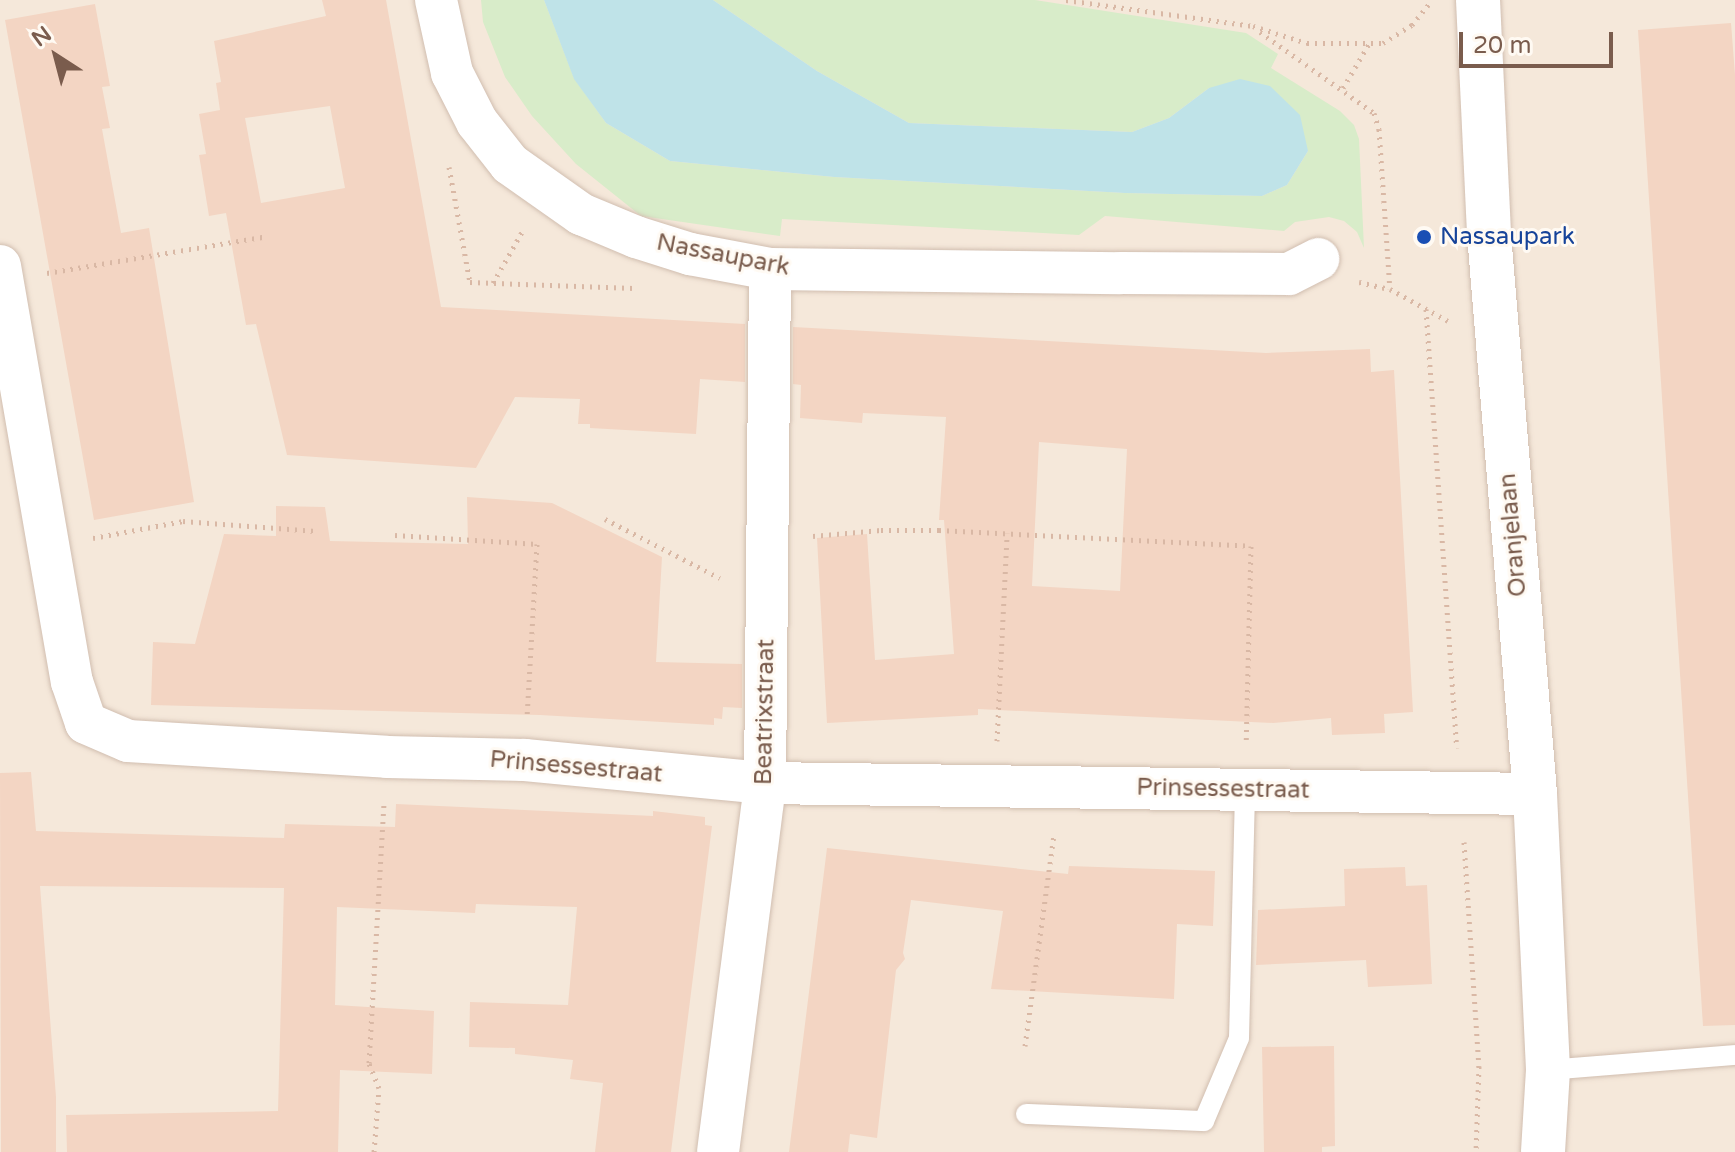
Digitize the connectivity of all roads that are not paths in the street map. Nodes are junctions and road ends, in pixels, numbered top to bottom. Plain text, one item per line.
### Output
1 (436, 0) edge
2 (1478, 0) edge
3 (1318, 259) road end
4 (770, 269) junction
5 (1, 273) edge
6 (765, 783) junction
7 (1245, 789) junction
8 (1535, 794) junction
9 (1735, 1055) edge
10 (1548, 1070) junction
11 (1026, 1114) dead end
12 (718, 1152) edge
13 (1543, 1152) edge

1 - 4 street, Nassaupark
2 - 8 main road, Oranjelaan
3 - 4 street, Nassaupark
4 - 6 street, Beatrixstraat
5 - 6 street, Prinsessestraat
6 - 7 street, Prinsessestraat
6 - 12 street, Beatrixstraat
7 - 8 street, Prinsessestraat
7 - 11 lane
8 - 10 main road, Oranjelaan
9 - 10 lane
10 - 13 main road, Oranjelaan

